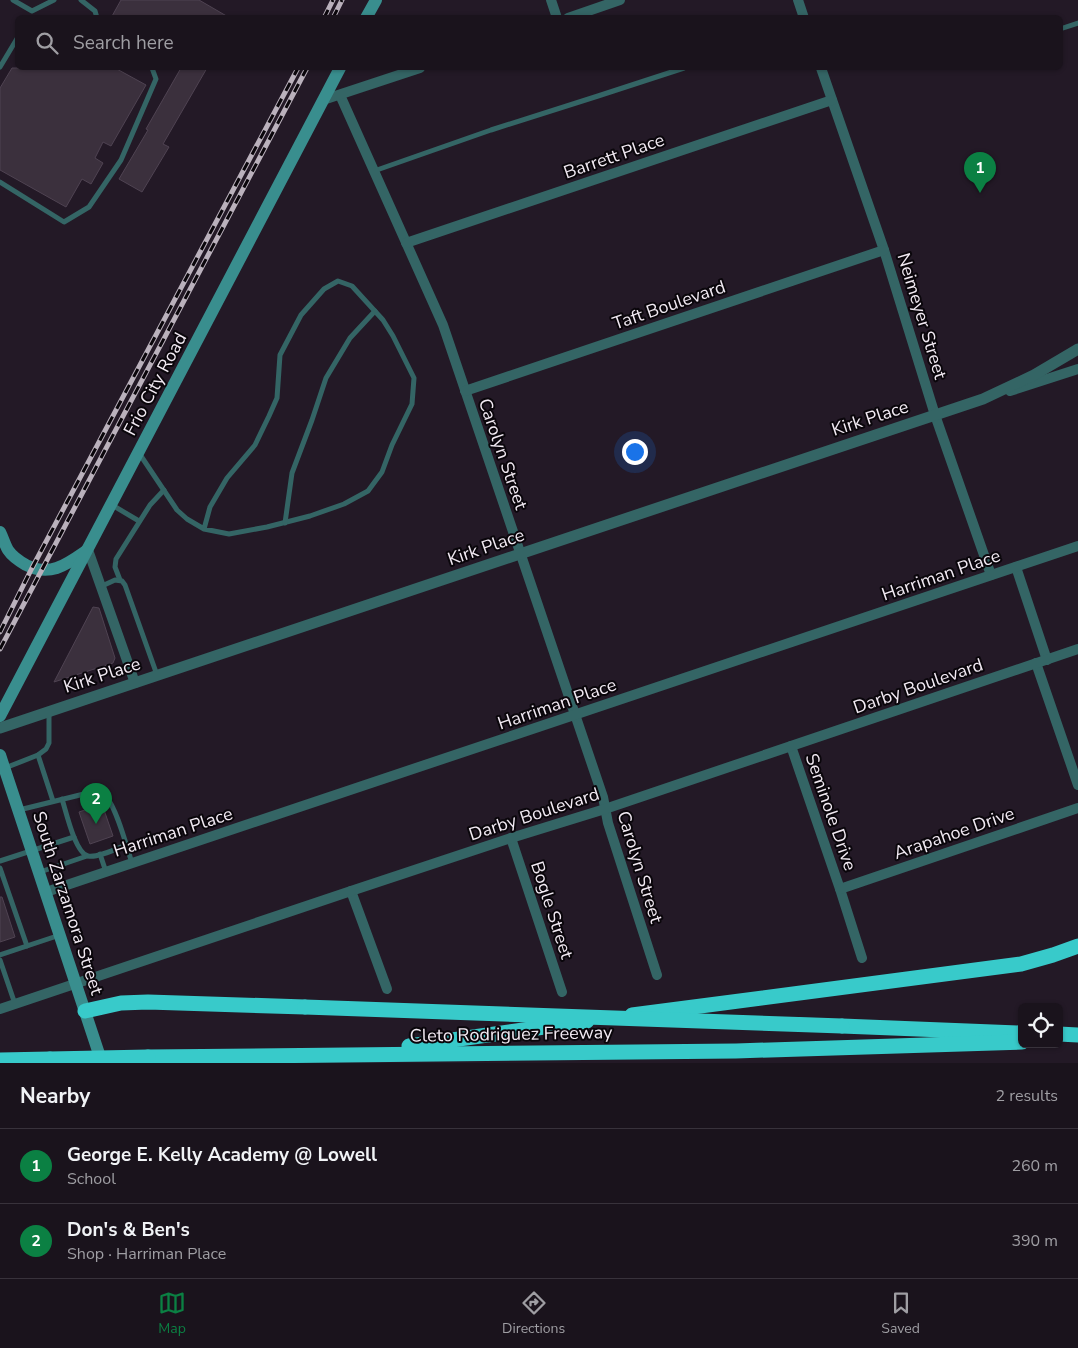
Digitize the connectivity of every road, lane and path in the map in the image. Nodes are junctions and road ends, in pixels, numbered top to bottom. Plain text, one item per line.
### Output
1 (13, 0) edge
2 (54, 0) edge
3 (81, 0) edge
4 (376, 0) edge
5 (551, 0) edge
6 (620, 0) edge
7 (798, 0) edge
8 (32, 11) junction
9 (30, 15) edge
10 (96, 15) edge
11 (368, 15) edge
12 (556, 15) edge
13 (577, 15) edge
14 (803, 15) edge
15 (1078, 23) edge
16 (1063, 27) edge
17 (15, 42) edge
18 (0, 68) edge
19 (153, 70) edge
20 (339, 70) edge
21 (414, 70) edge
22 (678, 70) edge
23 (822, 70) edge
24 (340, 95) junction
25 (323, 100) junction
26 (832, 100) junction
27 (374, 171) junction
28 (0, 182) edge
29 (406, 243) junction
30 (884, 250) junction
31 (375, 311) junction
32 (1078, 349) edge
33 (1078, 370) edge
34 (465, 391) junction
35 (983, 398) junction
36 (935, 415) junction
37 (139, 453) junction
38 (164, 490) junction
39 (112, 504) junction
40 (139, 522) junction
41 (285, 522) junction
42 (204, 529) junction
43 (0, 532) edge
44 (1078, 546) edge
45 (88, 550) junction
46 (520, 554) junction
47 (1016, 567) junction
48 (991, 575) junction
49 (120, 580) junction
50 (102, 586) junction
51 (1078, 649) edge
52 (1048, 660) junction
53 (1036, 663) junction
54 (157, 676) junction
55 (135, 683) junction
56 (49, 711) junction
57 (576, 715) junction
58 (0, 716) edge
59 (0, 728) edge
60 (791, 746) junction
61 (0, 755) edge
62 (38, 755) junction
63 (4, 768) junction
64 (1078, 785) edge
65 (62, 799) junction
66 (53, 801) junction
67 (1078, 808) edge
68 (605, 809) junction
69 (18, 810) junction
70 (74, 837) junction
71 (511, 838) junction
72 (126, 845) junction
73 (32, 850) junction
74 (100, 854) junction
75 (87, 856) junction
76 (0, 861) edge
77 (132, 863) junction
78 (0, 868) edge
79 (39, 872) junction
80 (106, 872) junction
81 (840, 889) junction
82 (352, 891) junction
83 (46, 892) junction
84 (60, 935) junction
85 (27, 946) junction
86 (1078, 946) edge
87 (0, 955) edge
88 (862, 958) dead end
89 (0, 960) edge
90 (2, 975) edge
91 (657, 975) dead end
92 (77, 984) junction
93 (387, 989) dead end
94 (562, 992) dead end
95 (15, 1004) junction
96 (0, 1009) edge
97 (86, 1011) junction
98 (1018, 1033) edge
99 (1063, 1034) edge
100 (1078, 1035) edge
101 (1063, 1040) edge
102 (1078, 1040) edge
103 (1018, 1042) edge
104 (351, 1055) junction
105 (0, 1060) edge
106 (102, 1063) edge

1 - 8 lane
2 - 8 lane
3 - 10 lane
4 - 11 main road
5 - 12 street
6 - 13 street
7 - 14 street
8 - 9 lane
15 - 16 lane
17 - 18 lane
19 - 28 lane
20 - 25 main road, Frio City Road
21 - 24 street
22 - 27 lane
23 - 26 street, Neimeyer Street
24 - 25 street
24 - 27 street, Carolyn Street
25 - 37 main road, Frio City Road
26 - 29 street, Barrett Place
26 - 30 street, Neimeyer Street
27 - 29 street, Carolyn Street
29 - 34 street, Carolyn Street
30 - 34 street, Taft Boulevard
30 - 36 street, Neimeyer Street
31 - 41 lane
31 - 41 lane
31 - 42 lane
32 - 35 street, Kirk Place
33 - 35 street, Kirk Place
34 - 46 street, Carolyn Street
35 - 36 street, Kirk Place
36 - 46 street, Kirk Place
36 - 48 street, Neimeyer Street
37 - 38 lane
37 - 39 main road, Frio City Road
38 - 40 lane
38 - 42 lane
39 - 40 lane
39 - 45 main road, Frio City Road
40 - 49 lane
41 - 42 lane
43 - 45 main road
44 - 47 street, Harriman Place
45 - 50 street
45 - 58 main road, Frio City Road
46 - 54 street, Kirk Place
46 - 57 street, Carolyn Street
47 - 48 street, Harriman Place
47 - 52 street
48 - 57 street, Harriman Place
49 - 50 lane
49 - 54 lane
50 - 55 street
51 - 52 street, Darby Boulevard
52 - 53 street, Darby Boulevard
53 - 60 street, Darby Boulevard
53 - 64 street
54 - 55 street, Kirk Place
55 - 56 street, Kirk Place
56 - 59 street, Kirk Place
56 - 62 lane
57 - 68 street, Carolyn Street
57 - 77 street, Harriman Place
60 - 68 street, Darby Boulevard
60 - 81 street, Seminole Drive
61 - 63 main road, South Zarzamora Street
62 - 63 lane
62 - 66 lane
63 - 69 main road, South Zarzamora Street
65 - 66 lane
65 - 70 lane
65 - 72 lane
66 - 69 lane
67 - 81 street, Arapahoe Drive
68 - 71 street, Darby Boulevard
68 - 91 street, Carolyn Street
69 - 73 main road, South Zarzamora Street
70 - 73 lane
70 - 75 lane
71 - 82 street, Darby Boulevard
71 - 94 street, Bogle Street
72 - 74 lane
72 - 77 lane
73 - 76 lane
73 - 79 main road, South Zarzamora Street
74 - 75 lane
74 - 80 lane
75 - 79 lane
77 - 80 street, Harriman Place
78 - 85 lane
79 - 83 main road, South Zarzamora Street
80 - 83 street, Harriman Place
81 - 88 street, Seminole Drive
82 - 92 street, Darby Boulevard
82 - 93 street
83 - 84 main road, South Zarzamora Street
84 - 85 lane
84 - 92 main road, South Zarzamora Street
85 - 87 lane
86 - 104 highway
89 - 90 lane
90 - 95 lane
92 - 95 street, Darby Boulevard
92 - 97 main road, South Zarzamora Street
95 - 96 street, Darby Boulevard
97 - 98 highway, bridge
97 - 106 main road, South Zarzamora Street
99 - 100 highway
101 - 102 highway
103 - 104 highway, Cleto Rodriguez Freeway
104 - 105 highway, Cleto Rodriguez Freeway, bridge

